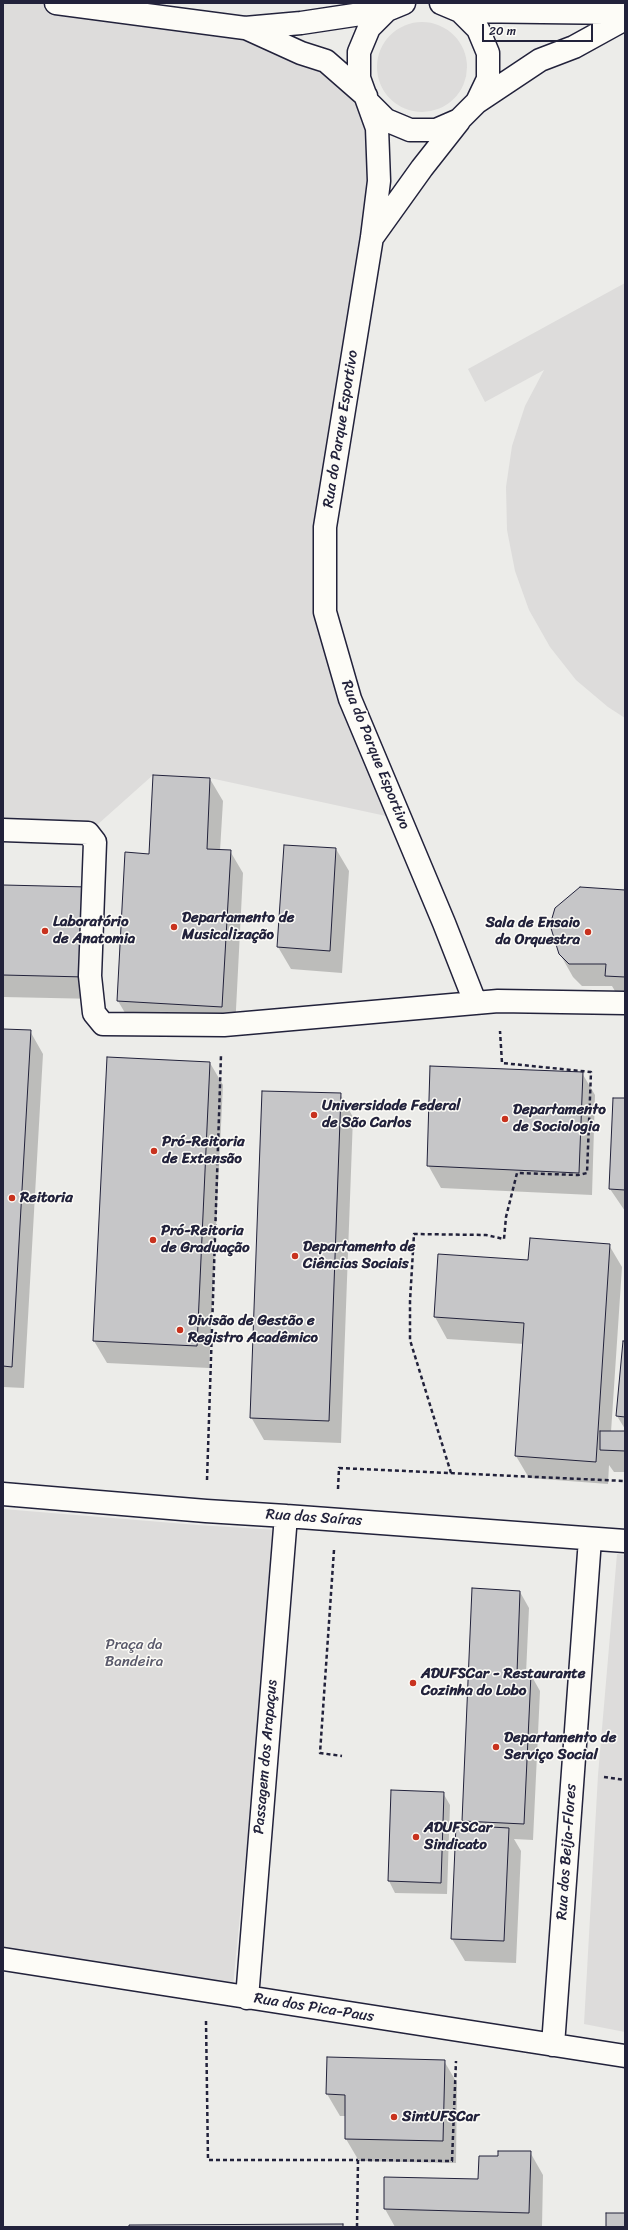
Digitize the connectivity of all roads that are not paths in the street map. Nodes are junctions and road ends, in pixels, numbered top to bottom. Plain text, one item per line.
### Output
1 (56, 3) edge
2 (396, 7) edge
3 (450, 7) edge
4 (625, 13) edge
5 (625, 19) edge
6 (245, 28) junction
7 (367, 99) junction
8 (478, 102) junction
9 (459, 120) junction
10 (372, 237) junction
11 (3, 830) edge
12 (475, 1002) junction
13 (625, 1003) edge
14 (3, 1494) edge
15 (286, 1516) junction
16 (590, 1539) junction
17 (625, 1541) edge
18 (3, 1959) edge
19 (247, 1998) junction
20 (553, 2045) junction
21 (625, 2056) edge

1 - 6 street
2 - 6 street
2 - 7 street, Rua do Parque Esportivo
3 - 4 street
3 - 8 street
5 - 8 street
6 - 7 street
7 - 9 street
7 - 10 street, Rua do Parque Esportivo
8 - 9 street
9 - 10 street, Rua do Parque Esportivo
10 - 12 street, Rua do Parque Esportivo
11 - 12 street
12 - 13 street
14 - 15 street, Rua das Saíras
15 - 16 street, Rua das Saíras
15 - 19 street, Passagem dos Arapaçus
16 - 17 street, Rua das Saíras
16 - 20 street, Rua dos Beija-Flores
18 - 19 street, Rua dos Pica-Paus
19 - 20 street, Rua dos Pica-Paus
20 - 21 street, Rua dos Pica-Paus

